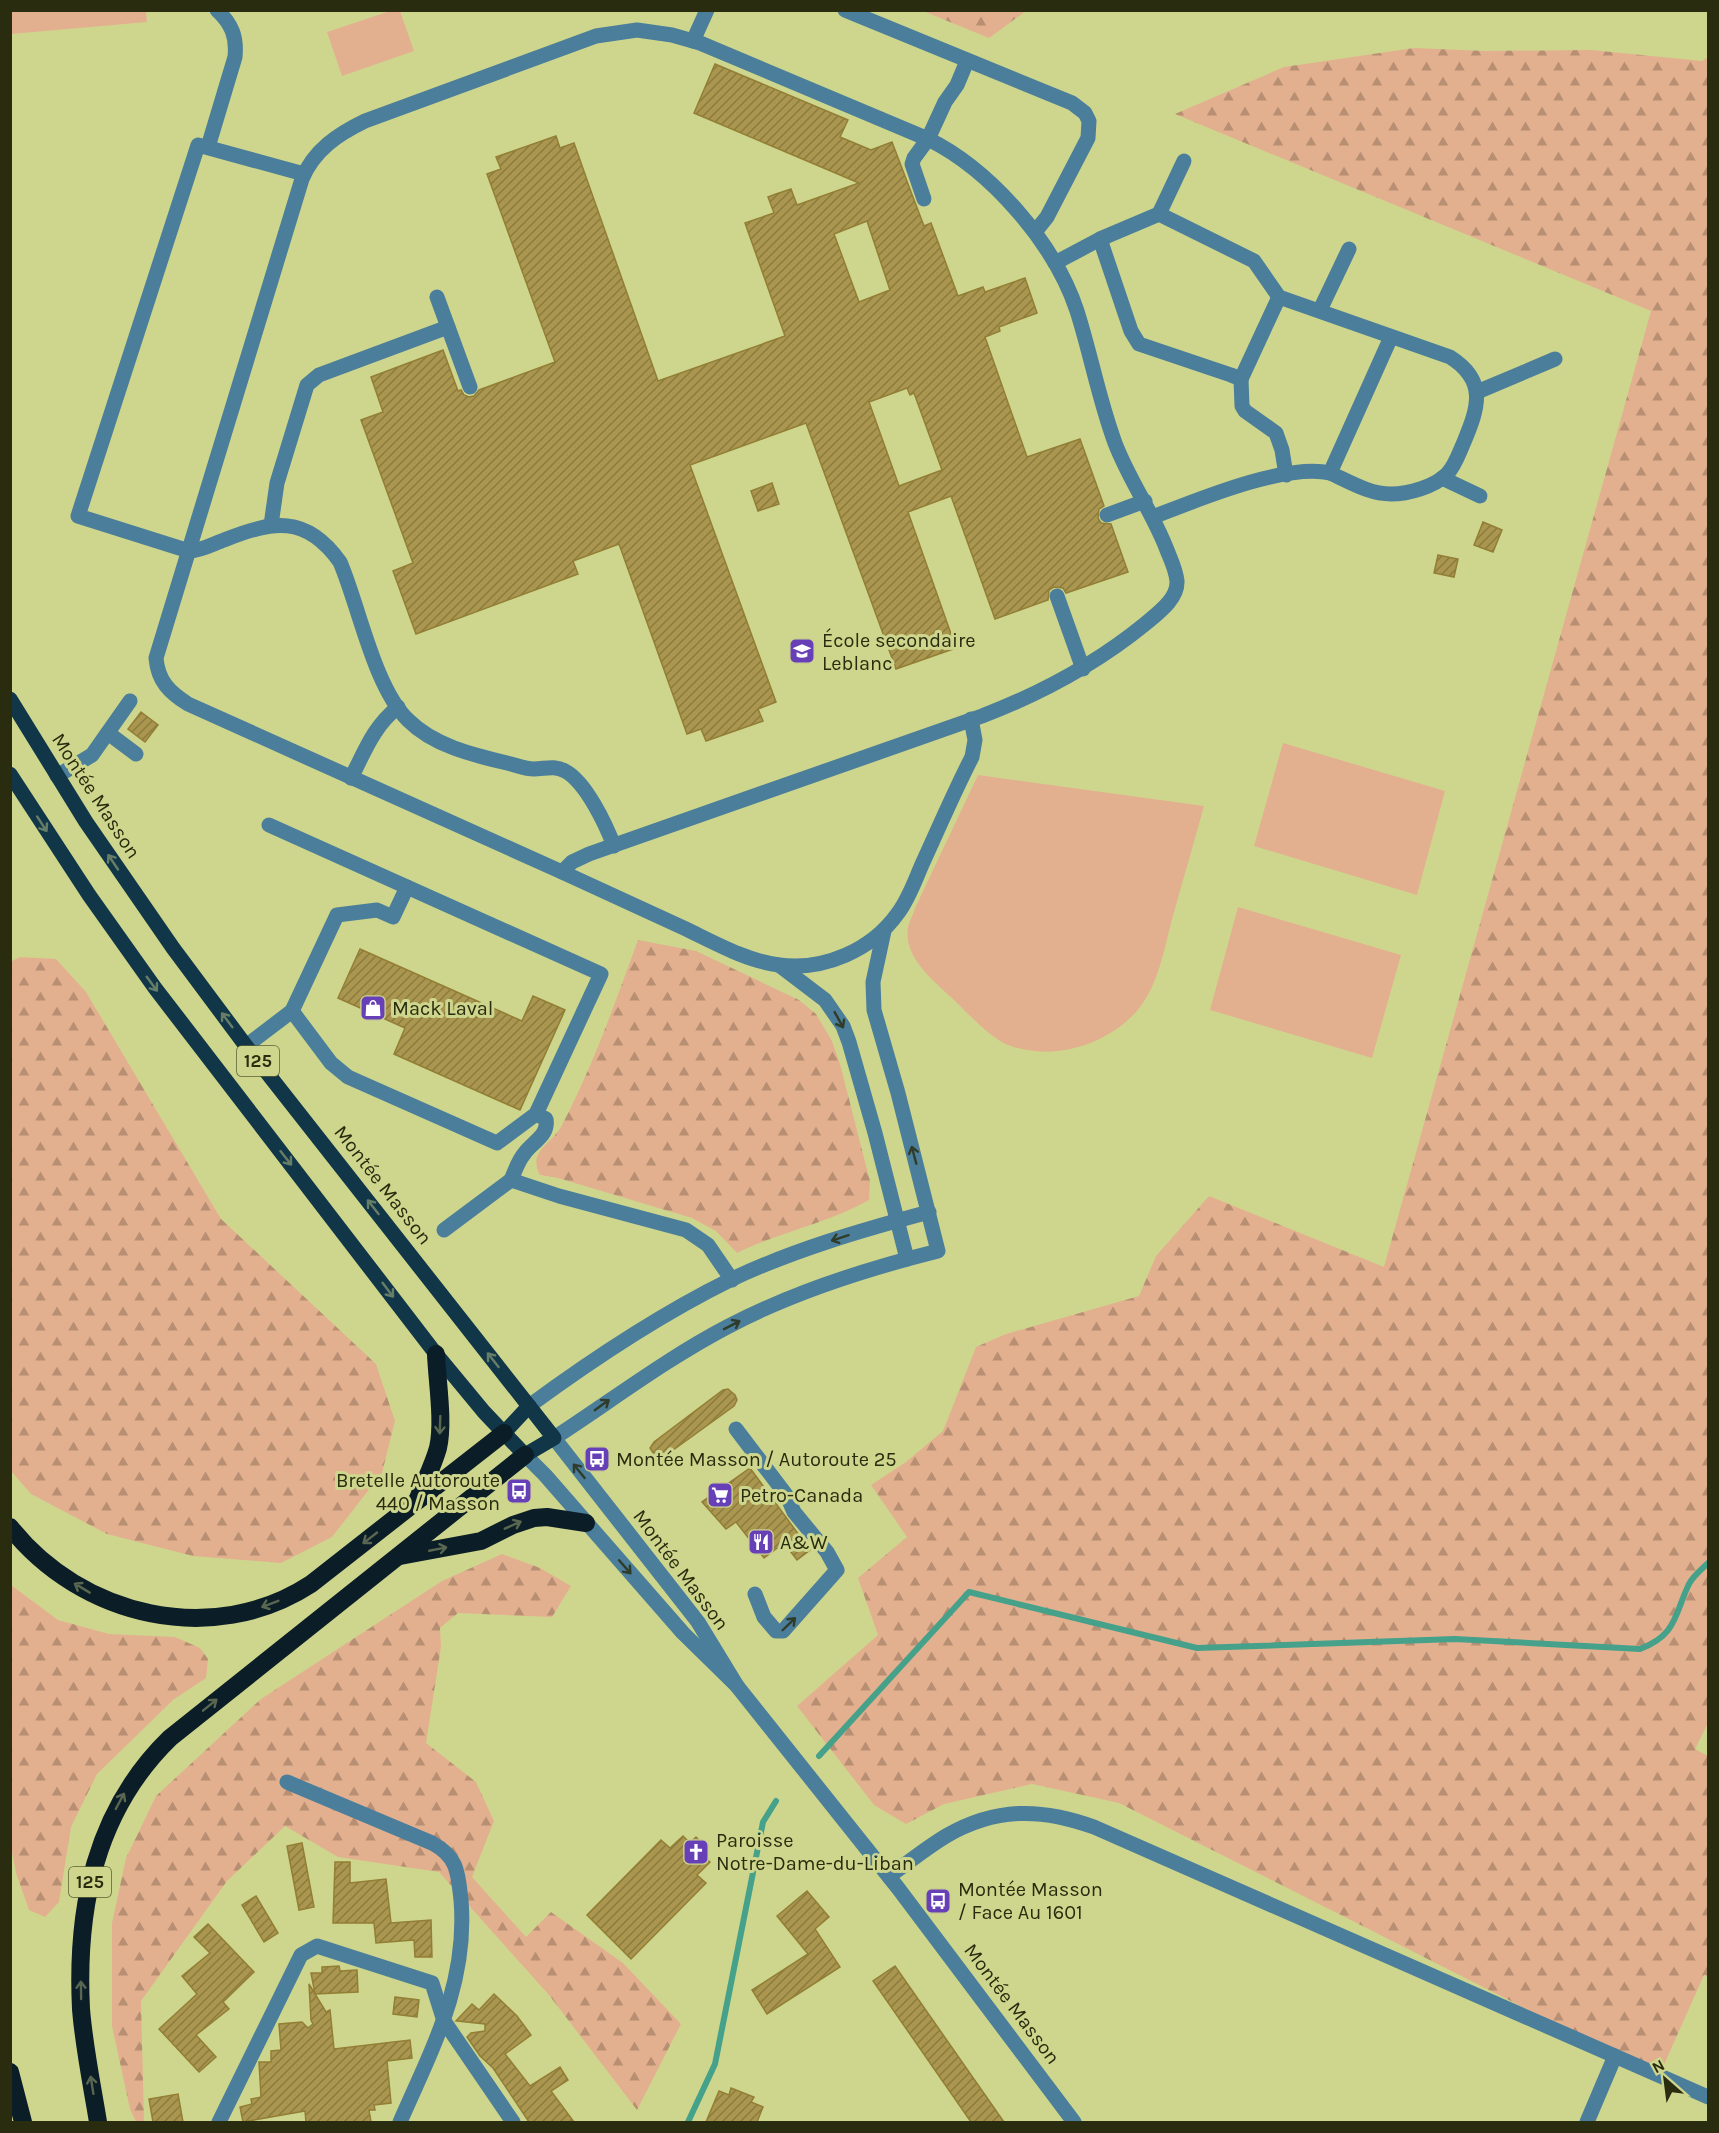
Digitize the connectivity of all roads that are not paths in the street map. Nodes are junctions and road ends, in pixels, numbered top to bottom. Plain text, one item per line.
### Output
1 (217, 10) edge
2 (707, 10) edge
3 (845, 10) edge
4 (693, 41) junction
5 (967, 61) junction
6 (928, 139) junction
7 (208, 147) junction
8 (1184, 161) dead end
9 (304, 174) junction
10 (924, 199) dead end
11 (1159, 214) junction
12 (1035, 232) junction
13 (1100, 239) junction
14 (1349, 249) dead end
15 (1055, 263) junction
16 (437, 297) dead end
17 (1279, 297) junction
18 (1320, 310) junction
19 (448, 327) junction
20 (1391, 337) junction
21 (1556, 359) dead end
22 (1241, 379) junction
23 (470, 387) dead end
24 (1477, 392) junction
25 (1330, 473) junction
26 (1286, 475) junction
27 (1442, 478) junction
28 (1480, 496) dead end
29 (1145, 501) junction
30 (1107, 514) dead end
31 (1153, 517) junction
32 (271, 525) junction
33 (189, 550) junction
34 (1057, 596) dead end
35 (1083, 669) junction
36 (10, 699) edge
37 (130, 701) dead end
38 (398, 707) junction
39 (971, 719) junction
40 (108, 733) junction
41 (136, 754) dead end
42 (10, 774) edge
43 (57, 776) junction
44 (351, 778) junction
45 (269, 825) dead end
46 (614, 846) junction
47 (562, 872) junction
48 (407, 887) junction
49 (884, 931) junction
50 (779, 965) junction
51 (292, 1011) junction
52 (246, 1046) junction
53 (536, 1114) junction
54 (511, 1180) junction
55 (929, 1212) junction
56 (896, 1221) junction
57 (444, 1230) dead end
58 (907, 1259) junction
59 (732, 1280) junction
60 (436, 1354) junction
61 (529, 1406) junction
62 (736, 1429) dead end
63 (504, 1433) junction
64 (554, 1438) junction
65 (525, 1455) junction
66 (416, 1502) junction
67 (586, 1523) junction
68 (10, 1527) edge
69 (395, 1557) junction
70 (755, 1594) dead end
71 (737, 1686) junction
72 (287, 1782) dead end
73 (889, 1876) junction
74 (444, 2021) junction
75 (1615, 2056) junction
76 (10, 2072) edge
77 (1708, 2097) edge
78 (24, 2122) edge
79 (98, 2122) edge
80 (219, 2122) edge
81 (400, 2122) edge
82 (513, 2122) edge
83 (1074, 2122) edge
84 (1587, 2122) edge

1 - 7 street
2 - 4 street
3 - 5 street
4 - 6 street
4 - 9 street
5 - 6 street
5 - 12 street
6 - 10 street
6 - 12 street
7 - 9 street
7 - 33 street
8 - 11 street
9 - 33 street
11 - 13 street
11 - 17 street
12 - 15 street
13 - 15 street
13 - 22 street
14 - 18 street
15 - 29 street
16 - 19 street
17 - 18 street
17 - 22 street
18 - 20 street
19 - 23 street
19 - 32 street
20 - 24 street
20 - 25 street
21 - 24 street
22 - 26 street
24 - 27 street
25 - 26 street
25 - 27 street
26 - 31 street
27 - 28 street
29 - 30 street
29 - 31 street
31 - 35 street
32 - 33 street
32 - 38 street
33 - 44 street
34 - 35 street
35 - 39 street
36 - 43 main road, Montée Masson / 125
37 - 40 street
38 - 44 street
38 - 46 street
39 - 46 street
39 - 49 street
40 - 41 street
40 - 43 street
42 -> 60 main road, Montée Masson
52 -> 43 main road, Montée Masson / 125
44 - 47 street
45 - 48 street
46 - 47 street
47 - 50 street
48 - 51 street
48 - 53 street
49 - 50 street
55 -> 49 street
50 -> 56 street
51 - 52 street
51 - 53 street
61 -> 52 main road, Montée Masson / 125
53 - 54 street
54 - 57 street
54 - 59 street
55 - 56 street
55 - 58 street
56 - 58 street
56 -> 59 street
64 -> 58 street
59 - 61 street
60 - 63 main road, Montée Masson
60 -> 66 highway
61 - 63 main road
61 - 64 main road, Montée Masson / 125
70 -> 62 street
63 - 65 main road, Montée Masson
63 - 66 highway
64 - 65 main road, 125
71 -> 64 street, Montée Masson
65 - 67 street, Montée Masson
65 - 69 highway, 125
66 -> 68 highway
69 -> 67 highway
67 -> 71 street, Montée Masson
79 -> 69 highway, 125
71 - 73 street, Montée Masson
72 - 74 street
73 - 75 street
73 - 83 street, Montée Masson
74 - 80 street
74 - 81 street
74 - 82 street
75 - 77 street
75 - 84 street
76 - 78 highway

